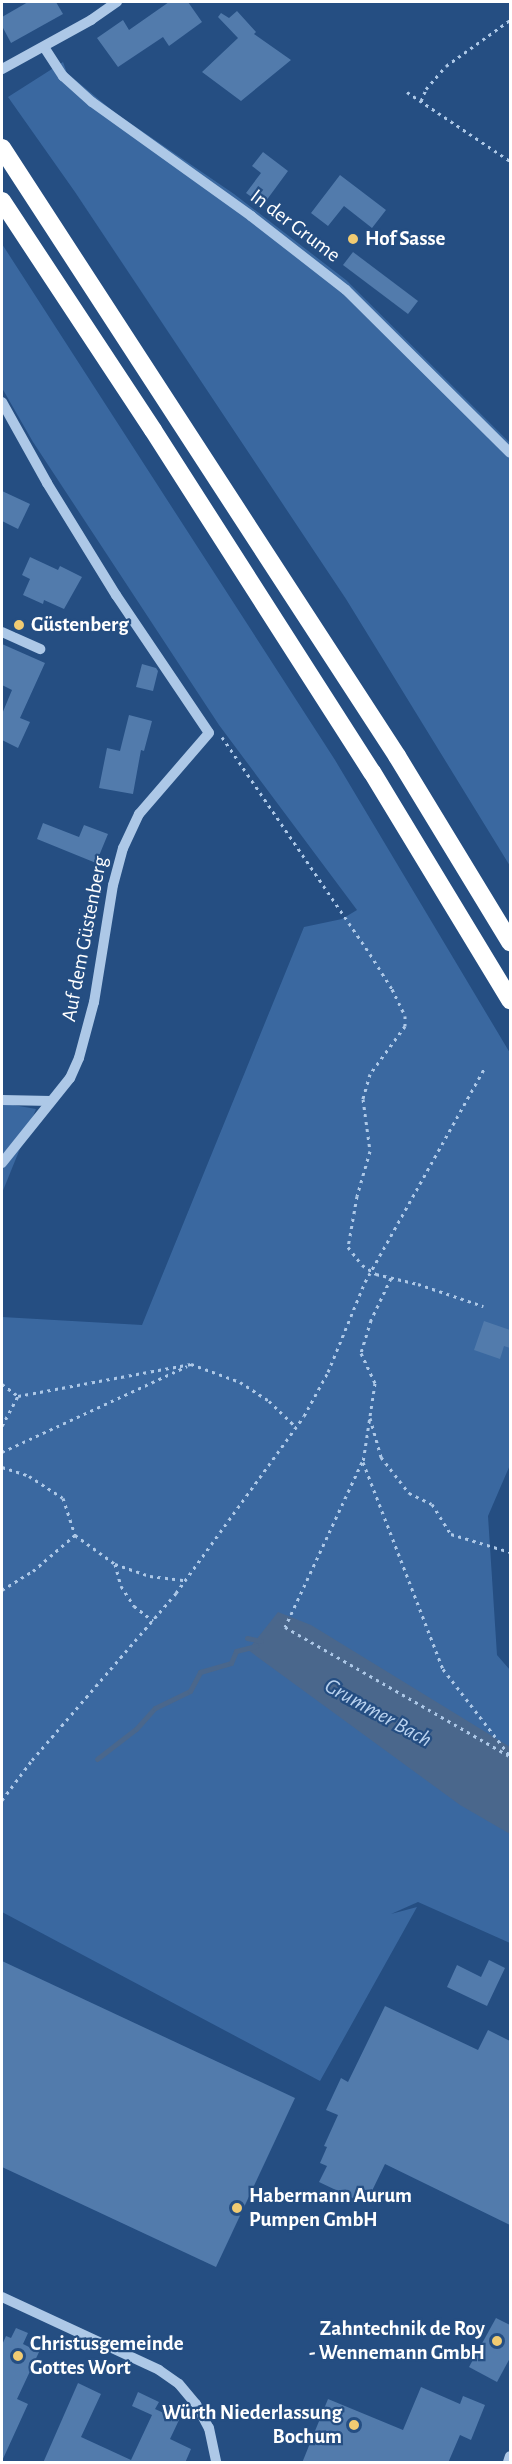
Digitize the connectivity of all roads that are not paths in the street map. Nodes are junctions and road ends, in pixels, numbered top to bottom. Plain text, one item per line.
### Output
1 (117, 2) edge
2 (44, 47) junction
3 (2, 69) edge
4 (2, 148) edge
5 (2, 201) edge
6 (2, 402) edge
7 (510, 453) edge
8 (2, 632) edge
9 (40, 649) dead end
10 (510, 942) edge
11 (510, 1000) edge
12 (2, 1100) edge
13 (51, 1101) junction
14 (2, 1163) edge
15 (2, 2297) edge
16 (510, 2456) edge
17 (216, 2463) edge
18 (508, 2463) edge

1 - 2 street
2 - 3 street
2 - 7 street, In der Grume
4 - 10 highway
5 - 11 highway
6 - 13 street, Auf dem Güstenberg
8 - 9 street
12 - 13 street
13 - 14 street, Auf dem Güstenberg
15 - 17 street
16 - 18 street

